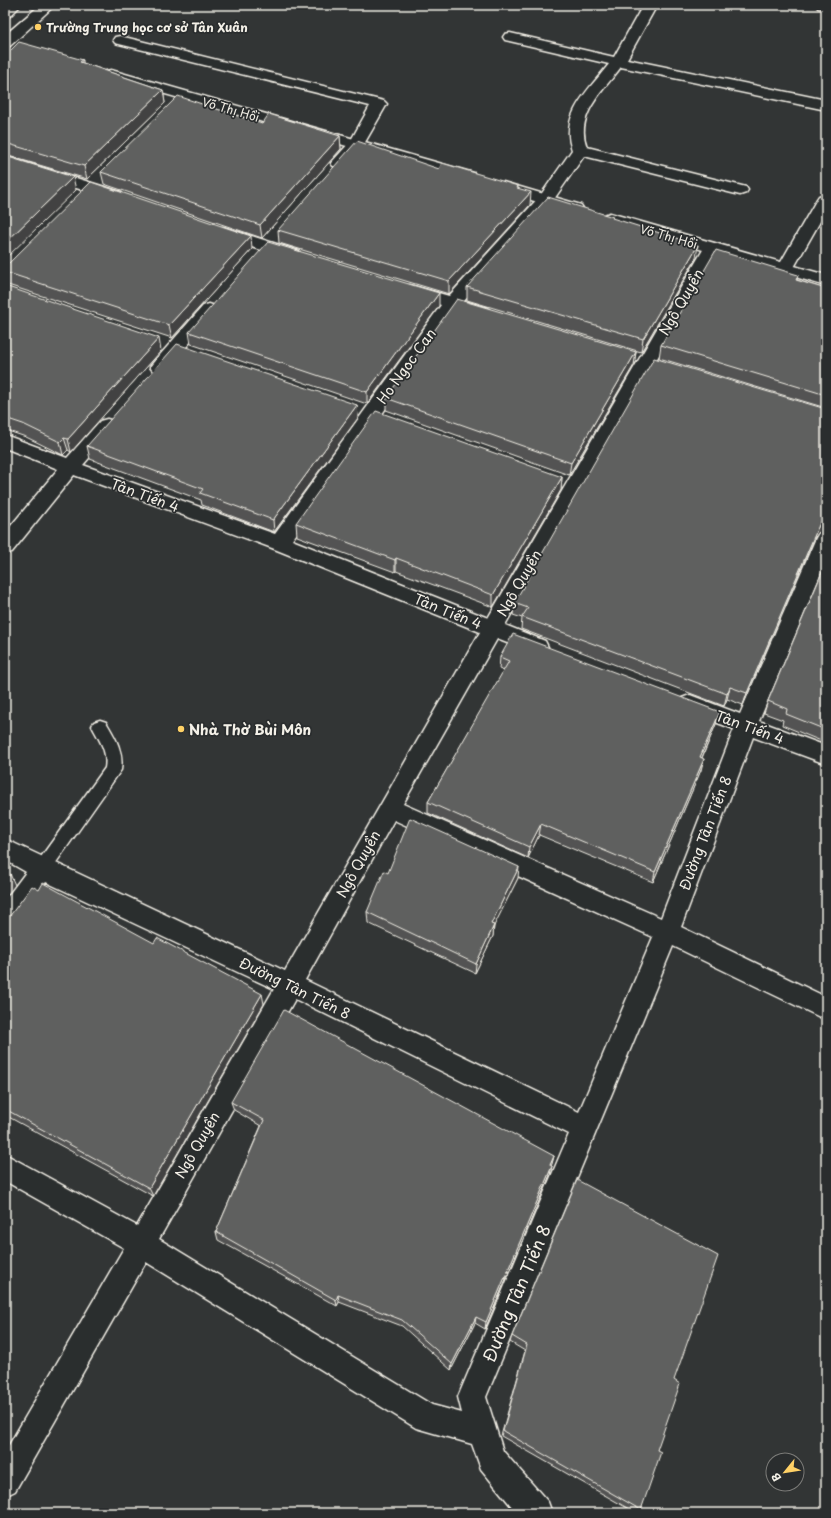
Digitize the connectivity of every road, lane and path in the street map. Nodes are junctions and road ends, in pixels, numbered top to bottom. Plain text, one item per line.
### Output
1 (14, 5) edge
2 (48, 5) edge
3 (650, 5) edge
4 (5, 12) edge
5 (510, 38) dead end
6 (120, 40) dead end
7 (5, 43) edge
8 (20, 47) edge
9 (618, 62) junction
10 (94, 69) edge
11 (826, 105) edge
12 (356, 144) junction
13 (580, 150) junction
14 (5, 161) edge
15 (326, 178) edge
16 (740, 190) dead end
17 (126, 199) edge
18 (546, 199) junction
19 (825, 199) edge
20 (207, 227) edge
21 (712, 248) junction
22 (310, 260) edge
23 (785, 269) junction
24 (826, 280) edge
25 (392, 285) edge
26 (218, 299) edge
27 (452, 303) junction
28 (497, 317) edge
29 (146, 381) edge
30 (116, 416) edge
31 (5, 441) edge
32 (70, 467) junction
33 (826, 538) edge
34 (279, 543) junction
35 (5, 547) edge
36 (493, 629) junction
37 (552, 652) edge
38 (672, 697) edge
39 (100, 726) dead end
40 (746, 726) junction
41 (826, 755) edge
42 (389, 808) junction
43 (5, 849) edge
44 (42, 869) junction
45 (5, 919) edge
46 (667, 932) junction
47 (290, 984) junction
48 (826, 1008) edge
49 (584, 1128) junction
50 (5, 1167) edge
51 (141, 1243) junction
52 (488, 1446) junction
53 (5, 1480) edge
54 (537, 1513) edge

1 - 4 main road
2 - 7 main road
3 - 9 main road
5 - 9 main road
6 - 12 main road
7 - 8 main road
9 - 11 main road
9 - 13 main road
10 - 12 main road, Võ Thị Hồi
12 - 15 main road
12 - 18 main road, Võ Thị Hồi
13 - 16 main road
13 - 18 main road, Ho Ngoc Can
14 - 17 main road
18 - 21 main road, Võ Thị Hồi
18 - 27 main road, Ho Ngoc Can
19 - 23 main road
20 - 22 main road
21 - 23 main road, Võ Thị Hồi
21 - 36 main road, Ngô Quyền
23 - 24 main road, Võ Thị Hồi
25 - 27 main road
26 - 29 main road
27 - 28 main road
27 - 34 main road, Ho Ngoc Can
30 - 32 main road
31 - 32 main road, Tân Tiến 4
32 - 34 main road, Tân Tiến 4
32 - 35 main road
33 - 40 main road, Đường Tân Tiến 8
34 - 36 main road, Tân Tiến 4
36 - 37 main road, Tân Tiến 4
36 - 42 main road, Ngô Quyền
38 - 40 main road, Tân Tiến 4
39 - 44 lane
40 - 41 main road, Tân Tiến 4
40 - 46 main road, Đường Tân Tiến 8
42 - 46 main road
42 - 47 main road, Ngô Quyền
43 - 44 main road, Đường Tân Tiến 8
44 - 45 main road
44 - 47 main road, Đường Tân Tiến 8
46 - 48 main road
46 - 49 main road, Đường Tân Tiến 8
47 - 49 main road, Đường Tân Tiến 8
47 - 51 main road, Ngô Quyền
49 - 52 main road, Đường Tân Tiến 8
50 - 51 main road
51 - 52 main road
51 - 53 main road, Ngô Quyền
52 - 54 main road

